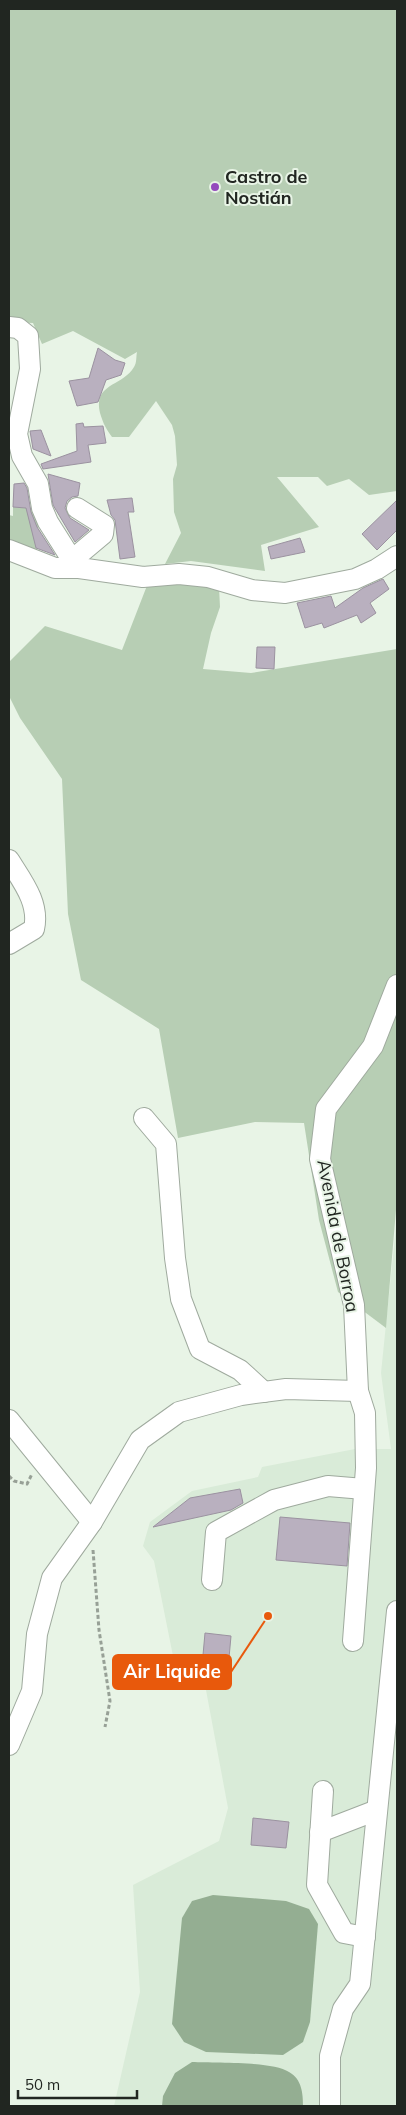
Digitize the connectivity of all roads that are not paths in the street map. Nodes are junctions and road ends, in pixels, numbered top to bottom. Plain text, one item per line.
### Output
1 (9, 327) edge
2 (77, 508) dead end
3 (9, 550) edge
4 (397, 556) edge
5 (75, 564) junction
6 (9, 860) edge
7 (9, 944) edge
8 (397, 985) edge
9 (144, 1118) dead end
10 (358, 1391) junction
11 (264, 1392) junction
12 (9, 1420) edge
13 (364, 1489) junction
14 (92, 1522) junction
15 (212, 1580) dead end
16 (397, 1611) edge
17 (352, 1641) dead end
18 (9, 1745) edge
19 (389, 1770) edge
20 (323, 1791) dead end
21 (377, 1810) junction
22 (320, 1832) junction
23 (365, 1937) junction
24 (330, 2106) edge

1 - 5 street
2 - 5 street
3 - 5 street
4 - 5 street
6 - 7 street
8 - 10 street, Avenida de Borroa
9 - 11 street
10 - 11 street
10 - 13 street, Avenida de Borroa
11 - 14 street
12 - 14 street
13 - 15 street
13 - 17 street, Avenida de Borroa
14 - 18 street
16 - 19 street
19 - 21 street
20 - 22 street
21 - 22 street
21 - 23 street
22 - 23 street
23 - 24 street

